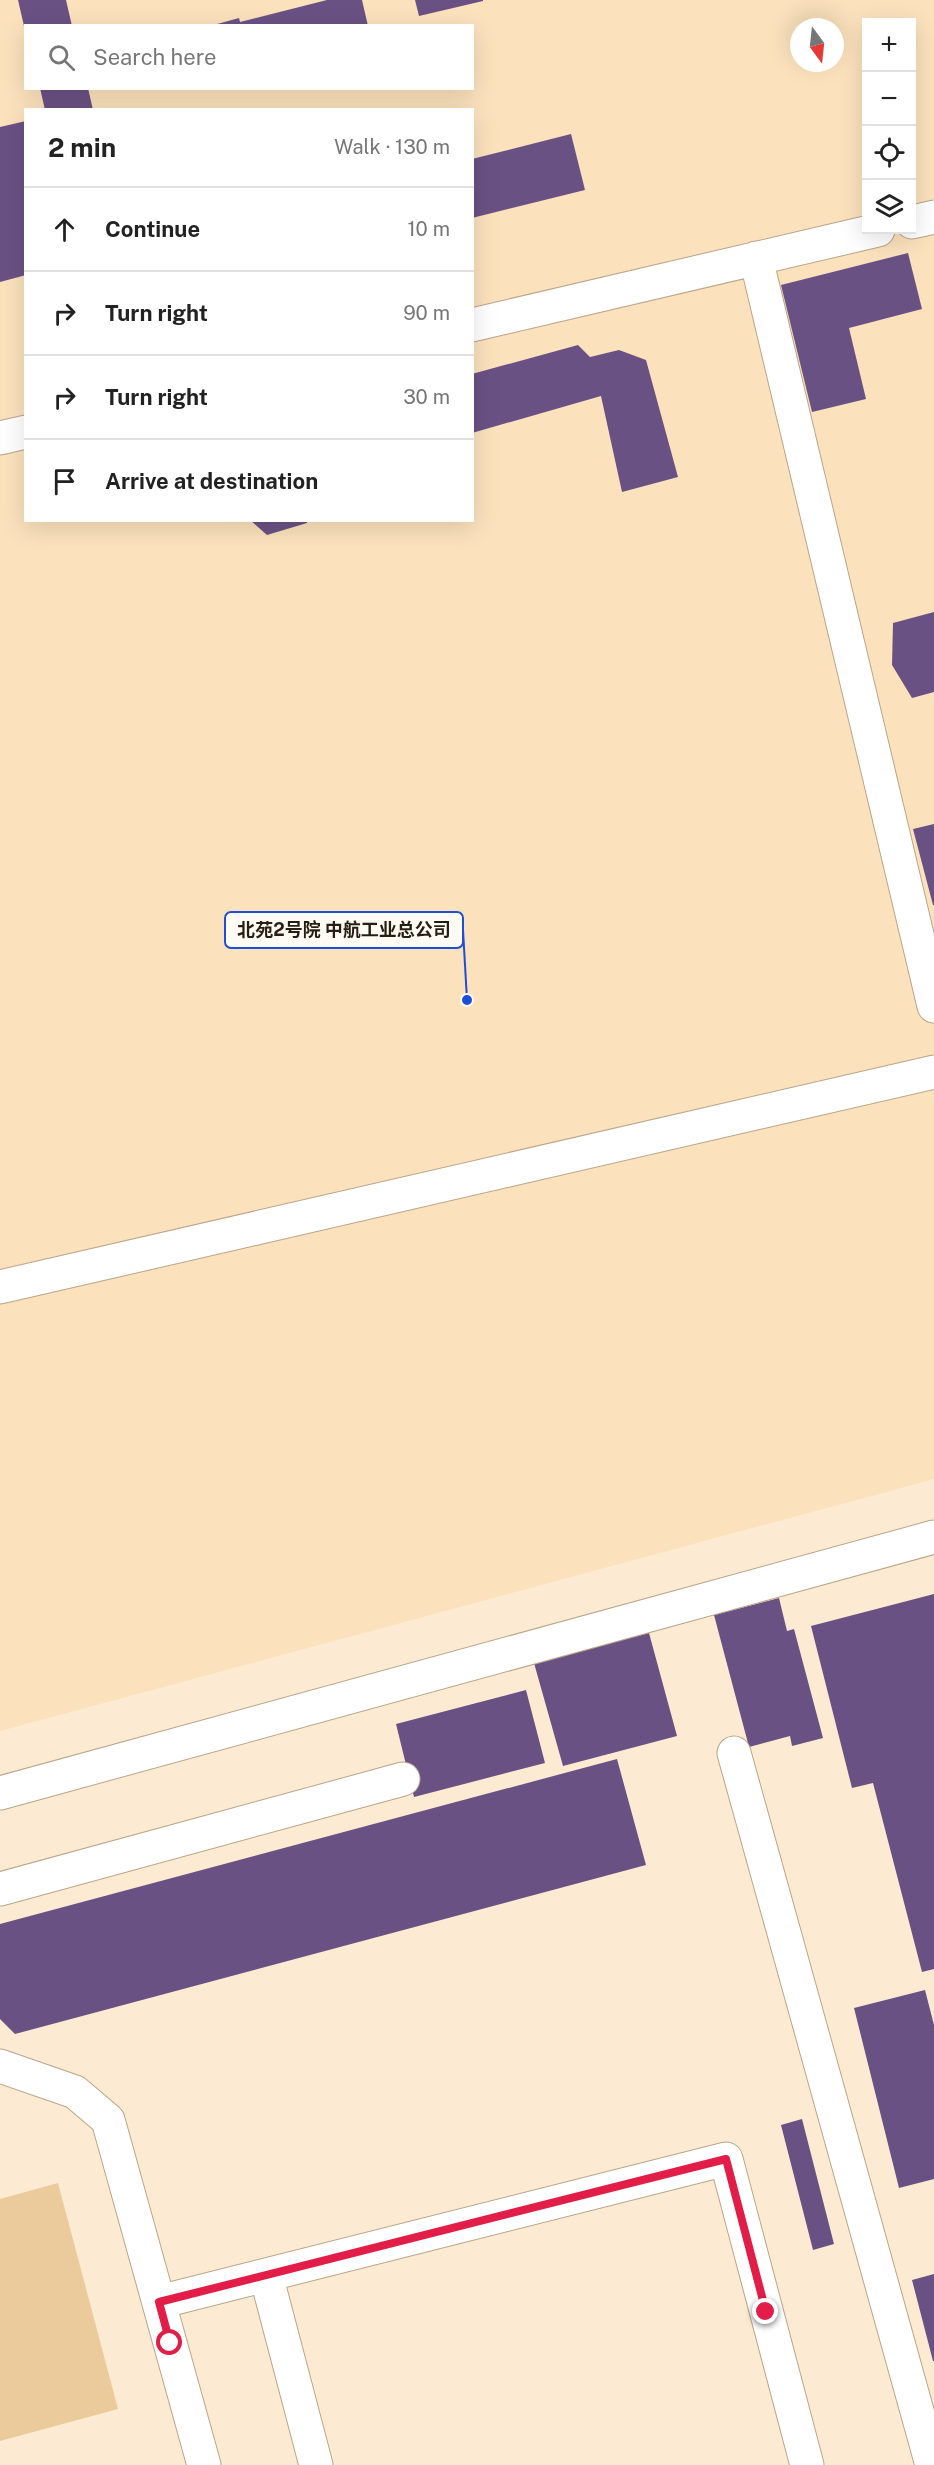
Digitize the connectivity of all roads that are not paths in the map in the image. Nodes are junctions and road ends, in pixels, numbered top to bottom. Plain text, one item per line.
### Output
1 (934, 216) edge
2 (916, 221) edge
3 (862, 234) edge
4 (756, 258) junction
5 (474, 326) edge
6 (24, 432) edge
7 (0, 438) edge
8 (934, 1006) edge
9 (934, 1072) edge
10 (0, 1287) edge
11 (934, 1538) edge
12 (734, 1753) dead end
13 (403, 1779) dead end
14 (0, 1793) edge
15 (0, 1889) edge
16 (0, 2066) edge
17 (266, 2275) junction
18 (159, 2302) junction
19 (204, 2465) edge
20 (316, 2465) edge
21 (807, 2465) edge
22 (932, 2465) edge

1 - 2 street
3 - 4 street
4 - 5 street
4 - 8 street
6 - 7 street
9 - 10 street
11 - 14 street
12 - 22 street
13 - 15 street
16 - 18 street
17 - 18 street
17 - 20 street
17 - 21 street
18 - 19 street

